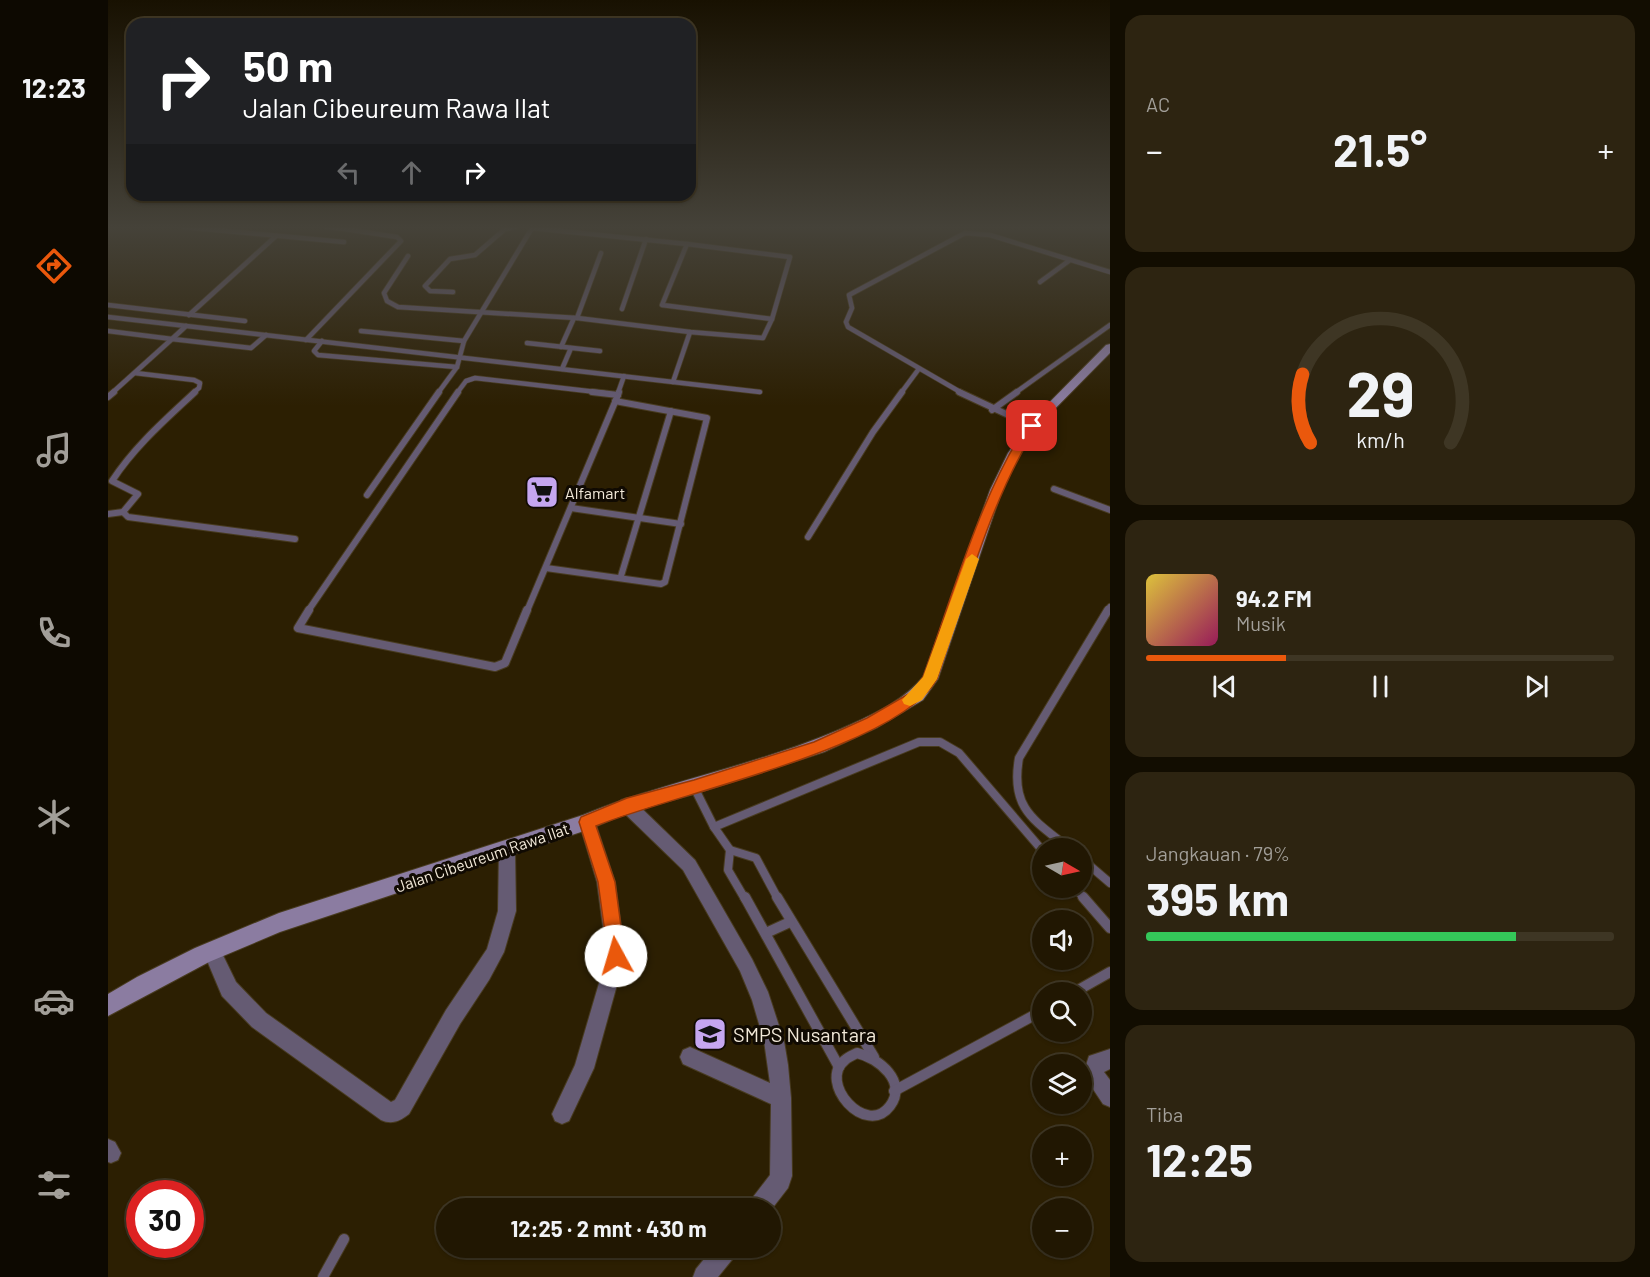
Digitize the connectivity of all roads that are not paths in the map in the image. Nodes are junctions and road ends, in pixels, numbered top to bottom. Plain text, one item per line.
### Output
1 (220, 287) edge
2 (357, 287) edge
3 (388, 287) edge
4 (425, 287) edge
5 (497, 287) edge
6 (587, 287) edge
7 (630, 287) edge
8 (670, 287) edge
9 (781, 287) edge
10 (864, 287) edge
11 (453, 292) dead end
12 (108, 305) edge
13 (622, 309) dead end
14 (481, 312) junction
15 (189, 315) junction
16 (108, 317) edge
17 (575, 318) junction
18 (772, 319) junction
19 (245, 321) dead end
20 (1110, 325) edge
21 (186, 326) junction
22 (108, 331) edge
23 (361, 331) dead end
24 (690, 332) junction
25 (266, 335) junction
26 (172, 339) junction
27 (306, 340) junction
28 (322, 341) junction
29 (464, 341) junction
30 (527, 344) dead end
31 (561, 347) junction
32 (1110, 347) edge
33 (571, 348) junction
34 (600, 351) dead end
35 (460, 359) junction
36 (457, 367) junction
37 (562, 369) junction
38 (918, 370) junction
39 (135, 373) junction
40 (624, 376) junction
41 (673, 382) junction
42 (760, 392) dead end
43 (108, 397) edge
44 (616, 398) junction
45 (992, 410) junction
46 (671, 411) junction
47 (1032, 426) junction
48 (1054, 489) dead end
49 (367, 495) dead end
50 (571, 508) junction
51 (1110, 510) edge
52 (123, 512) junction
53 (108, 514) edge
54 (638, 518) junction
55 (681, 524) junction
56 (808, 537) dead end
57 (295, 538) dead end
58 (546, 568) junction
59 (621, 576) junction
60 (1110, 607) edge
61 (694, 787) junction
62 (627, 806) junction
63 (587, 822) junction
64 (714, 827) junction
65 (1032, 838) edge
66 (1057, 838) edge
67 (507, 848) junction
68 (730, 850) junction
69 (1092, 868) edge
70 (1110, 883) edge
71 (1084, 898) edge
72 (790, 922) junction
73 (1110, 928) edge
74 (766, 933) junction
75 (212, 951) junction
76 (1110, 972) edge
77 (1092, 982) edge
78 (108, 1006) edge
79 (1032, 1016) edge
80 (690, 1057) dead end
81 (874, 1057) junction
82 (1110, 1059) edge
83 (839, 1067) junction
84 (894, 1091) junction
85 (1110, 1097) edge
86 (781, 1098) junction
87 (562, 1114) dead end
88 (766, 1198) edge
89 (344, 1239) dead end
90 (720, 1258) edge
91 (706, 1276) edge
92 (323, 1277) edge

1 - 15 lane
2 - 27 lane
3 - 14 lane
4 - 11 lane
5 - 14 lane
6 - 17 lane
7 - 13 lane
8 - 18 lane
9 - 18 lane
10 - 38 lane
12 - 15 lane
14 - 17 lane
14 - 29 lane
15 - 19 lane
16 - 21 lane
17 - 24 lane
17 - 31 lane
18 - 24 lane
20 - 45 lane
21 - 25 lane
21 - 26 lane
22 - 26 lane
23 - 29 lane
24 - 41 lane
25 - 26 lane
25 - 27 lane
26 - 39 lane
27 - 28 lane
28 - 35 lane
28 - 36 lane
29 - 35 lane
30 - 31 lane
31 - 33 lane
32 - 47 street, Jalan Cibeureum Rawa Ilat
33 - 34 lane
33 - 37 lane
35 - 36 lane
35 - 37 lane
36 - 49 lane
37 - 40 lane
38 - 45 lane
38 - 56 lane
39 - 43 lane
39 - 52 lane
40 - 41 lane
40 - 44 lane
41 - 42 lane
44 - 46 lane
44 - 50 lane
44 - 58 lane
45 - 47 lane
46 - 54 lane
46 - 55 lane
47 - 61 street, Jalan Cibeureum Rawa Ilat
48 - 51 lane
50 - 54 lane
50 - 58 lane
52 - 53 lane
52 - 57 lane
54 - 55 lane
54 - 59 lane
55 - 59 lane
58 - 59 lane
60 - 66 lane
61 - 62 street, Jalan Cibeureum Rawa Ilat
61 - 64 lane
62 - 63 street, Jalan Cibeureum Rawa Ilat
62 - 86 street
63 - 67 street, Jalan Cibeureum Rawa Ilat
63 - 87 street
64 - 65 lane
64 - 68 lane
67 - 75 street, Jalan Cibeureum Rawa Ilat
67 - 75 street
68 - 72 lane
68 - 74 lane
69 - 70 lane
71 - 73 lane
72 - 74 lane
72 - 81 lane
74 - 83 lane
75 - 78 street, Jalan Cibeureum Rawa Ilat
76 - 77 lane
79 - 84 lane
80 - 86 street
81 - 83 lane
81 - 84 lane
82 - 85 street
83 - 84 lane
86 - 88 street
89 - 92 lane
90 - 91 street

